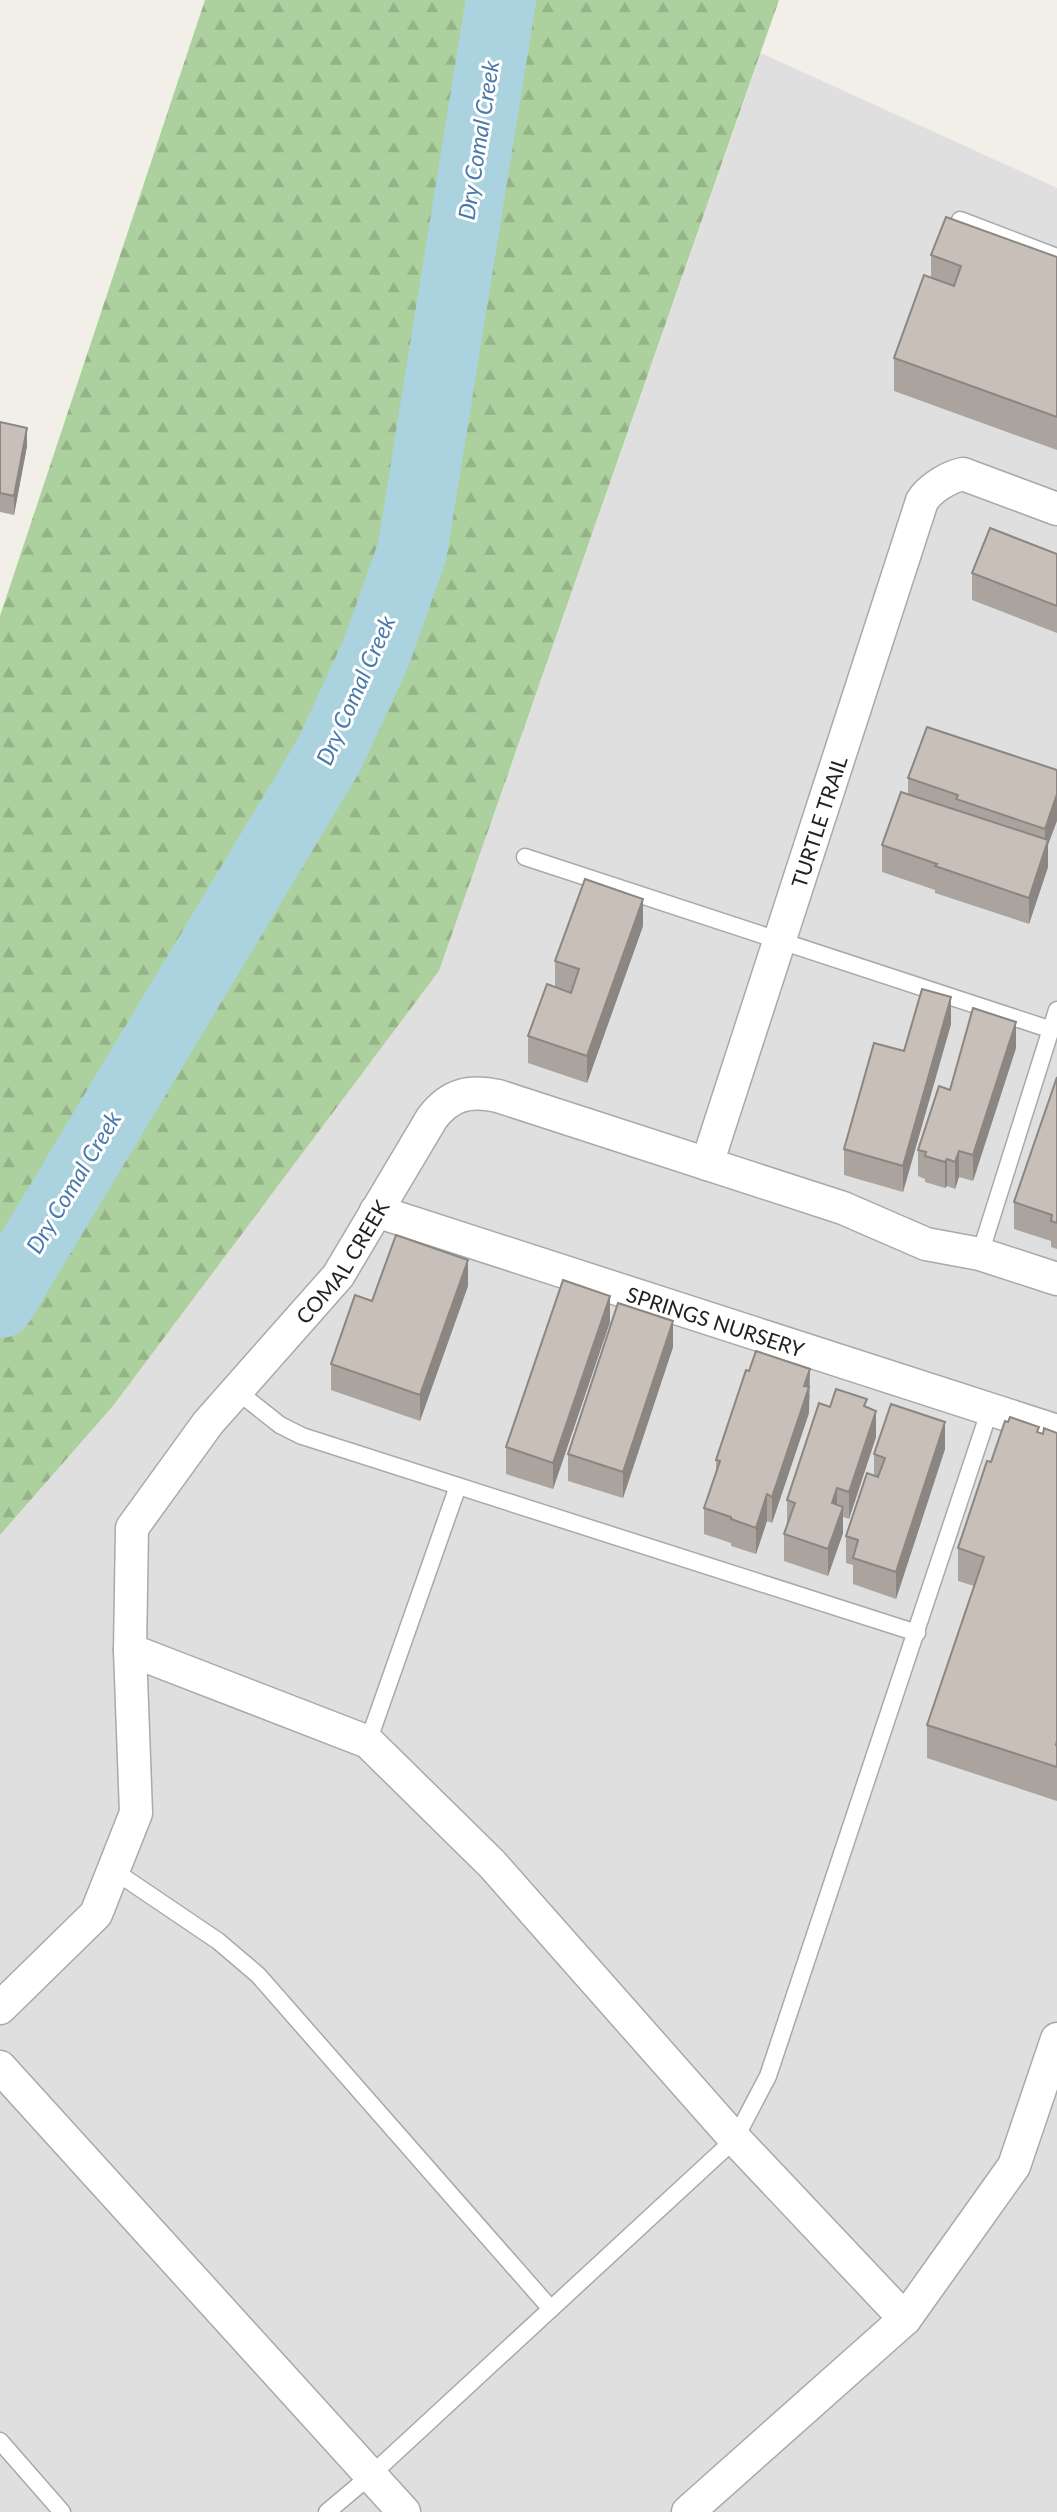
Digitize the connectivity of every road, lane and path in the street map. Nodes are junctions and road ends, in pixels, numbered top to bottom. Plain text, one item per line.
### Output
1 (960, 220) edge
2 (1057, 257) edge
3 (1057, 509) edge
4 (525, 857) dead end
5 (779, 940) junction
6 (1057, 1010) edge
7 (1052, 1030) junction
8 (707, 1164) junction
9 (376, 1211) junction
10 (980, 1255) junction
11 (1057, 1279) edge
12 (237, 1391) junction
13 (990, 1409) junction
14 (1057, 1431) edge
15 (458, 1486) junction
16 (917, 1633) junction
17 (130, 1650) junction
18 (368, 1742) junction
19 (113, 1870) junction
20 (0, 2008) edge
21 (1057, 2039) edge
22 (0, 2067) edge
23 (735, 2138) junction
24 (551, 2309) junction
25 (905, 2319) junction
26 (0, 2441) edge
27 (371, 2475) junction
28 (62, 2512) edge
29 (327, 2512) edge
30 (404, 2512) edge
31 (688, 2512) edge

1 - 2 lane
3 - 5 street, TURTLE TRAIL
4 - 5 lane
5 - 7 lane
5 - 8 street, TURTLE TRAIL
6 - 7 lane
7 - 10 lane
8 - 9 street, COMAL CREEK
8 - 10 street
9 - 12 street, COMAL CREEK
9 - 13 street, SPRINGS NURSERY
10 - 11 street
12 - 15 lane
12 - 17 street, COMAL CREEK
13 - 14 street, SPRINGS NURSERY
13 - 16 lane
15 - 16 lane
15 - 18 lane
16 - 23 lane
17 - 18 street
17 - 19 street, COMAL CREEK
18 - 23 street
19 - 20 street, COMAL CREEK
19 - 24 lane
21 - 25 street
22 - 27 street
23 - 24 lane
23 - 25 street
24 - 27 lane
25 - 31 street
26 - 28 lane
27 - 29 lane
27 - 30 street

